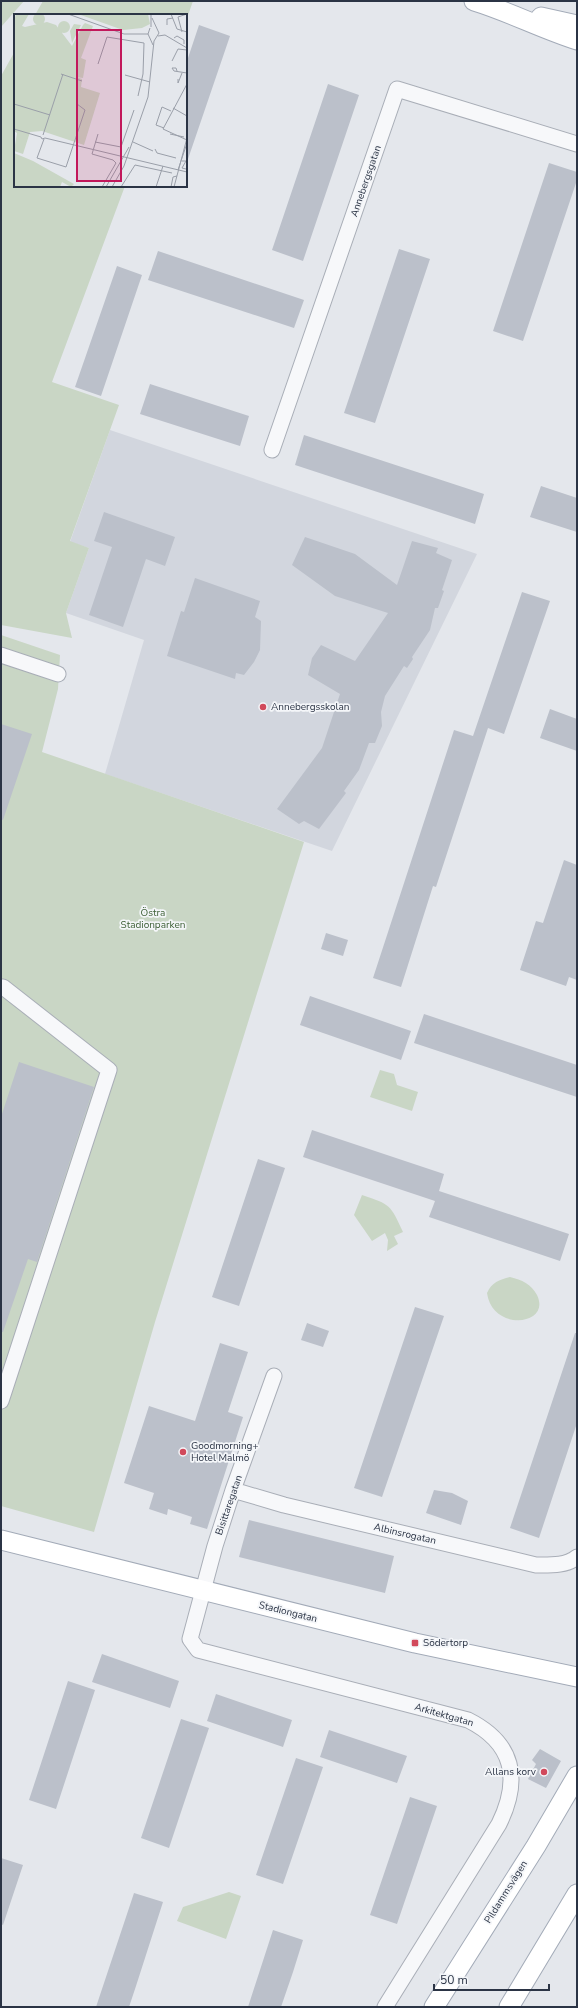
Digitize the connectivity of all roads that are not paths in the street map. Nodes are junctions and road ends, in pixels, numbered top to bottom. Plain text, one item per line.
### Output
1 (474, 1) edge
2 (506, 11) junction
3 (577, 25) edge
4 (577, 40) edge
5 (577, 144) edge
6 (272, 450) dead end
7 (1, 655) edge
8 (58, 674) dead end
9 (3, 987) dead end
10 (274, 1376) dead end
11 (1, 1401) edge
12 (234, 1490) junction
13 (1, 1540) edge
14 (577, 1557) edge
15 (204, 1591) junction
16 (577, 1677) edge
17 (577, 1776) edge
18 (577, 1894) edge
19 (385, 2007) edge
20 (434, 2007) edge
21 (509, 2007) edge

1 - 2 main road
2 - 3 main road
2 - 4 main road
5 - 6 street, Annebergsgatan
7 - 8 street
9 - 11 street
10 - 12 street, Bisittaregatan
12 - 14 street, Albinsrogatan
12 - 15 street, Bisittaregatan
13 - 15 main road, Stadiongatan
15 - 16 main road, Stadiongatan
15 - 19 street, Arkitektgatan
17 - 20 main road, Pildammsvägen
18 - 21 main road

